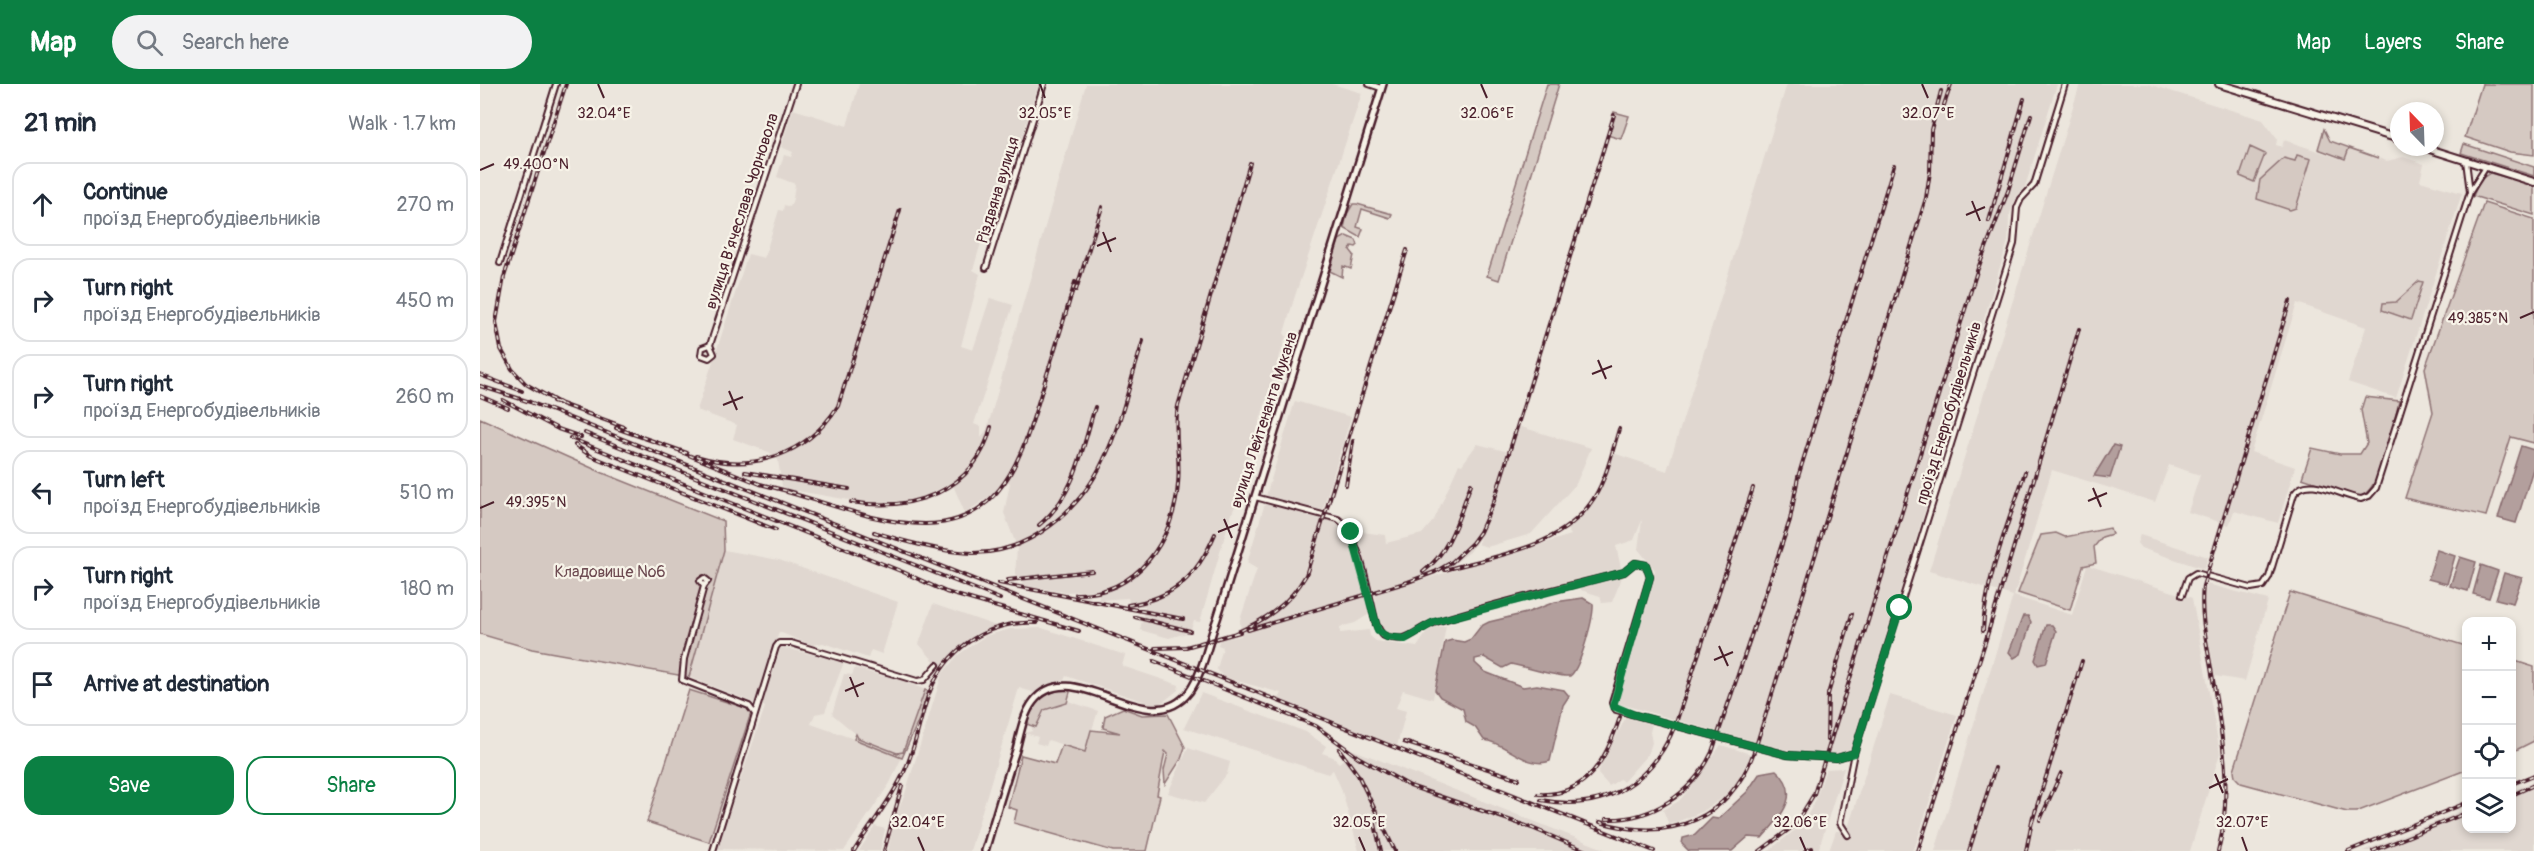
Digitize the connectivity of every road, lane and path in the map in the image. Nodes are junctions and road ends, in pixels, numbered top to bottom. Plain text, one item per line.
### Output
1 (556, 84) edge
2 (796, 84) edge
3 (1044, 84) edge
4 (1369, 84) edge
5 (2065, 84) edge
6 (2219, 84) edge
7 (1382, 86) edge
8 (2390, 136) edge
9 (2444, 154) edge
10 (2465, 160) junction
11 (2486, 167) junction
12 (2534, 182) edge
13 (2470, 192) junction
14 (500, 263) dead end
15 (986, 268) dead end
16 (710, 345) dead end
17 (1254, 497) junction
18 (704, 586) dead end
19 (2182, 595) dead end
20 (937, 665) dead end
21 (755, 715) junction
22 (1854, 753) junction
23 (1848, 835) dead end
24 (713, 851) edge
25 (985, 851) edge

1 - 14 street
2 - 16 street, вулиця Вʼячеслава Чорновола
3 - 15 street, Різдвяна вулиця
4 - 7 street
5 - 22 street, проїзд Енергобудівельників
6 - 8 main road
7 - 17 main road, вулиця Лейтенанта Мукана
9 - 10 main road
10 - 11 main road
10 - 13 street
11 - 12 main road
11 - 13 street
13 - 19 street
17 - 22 street
17 - 25 main road, вулиця Лейтенанта Мукана
18 - 21 street
20 - 21 street
21 - 24 street
22 - 23 street, проїзд Енергобудівельників

